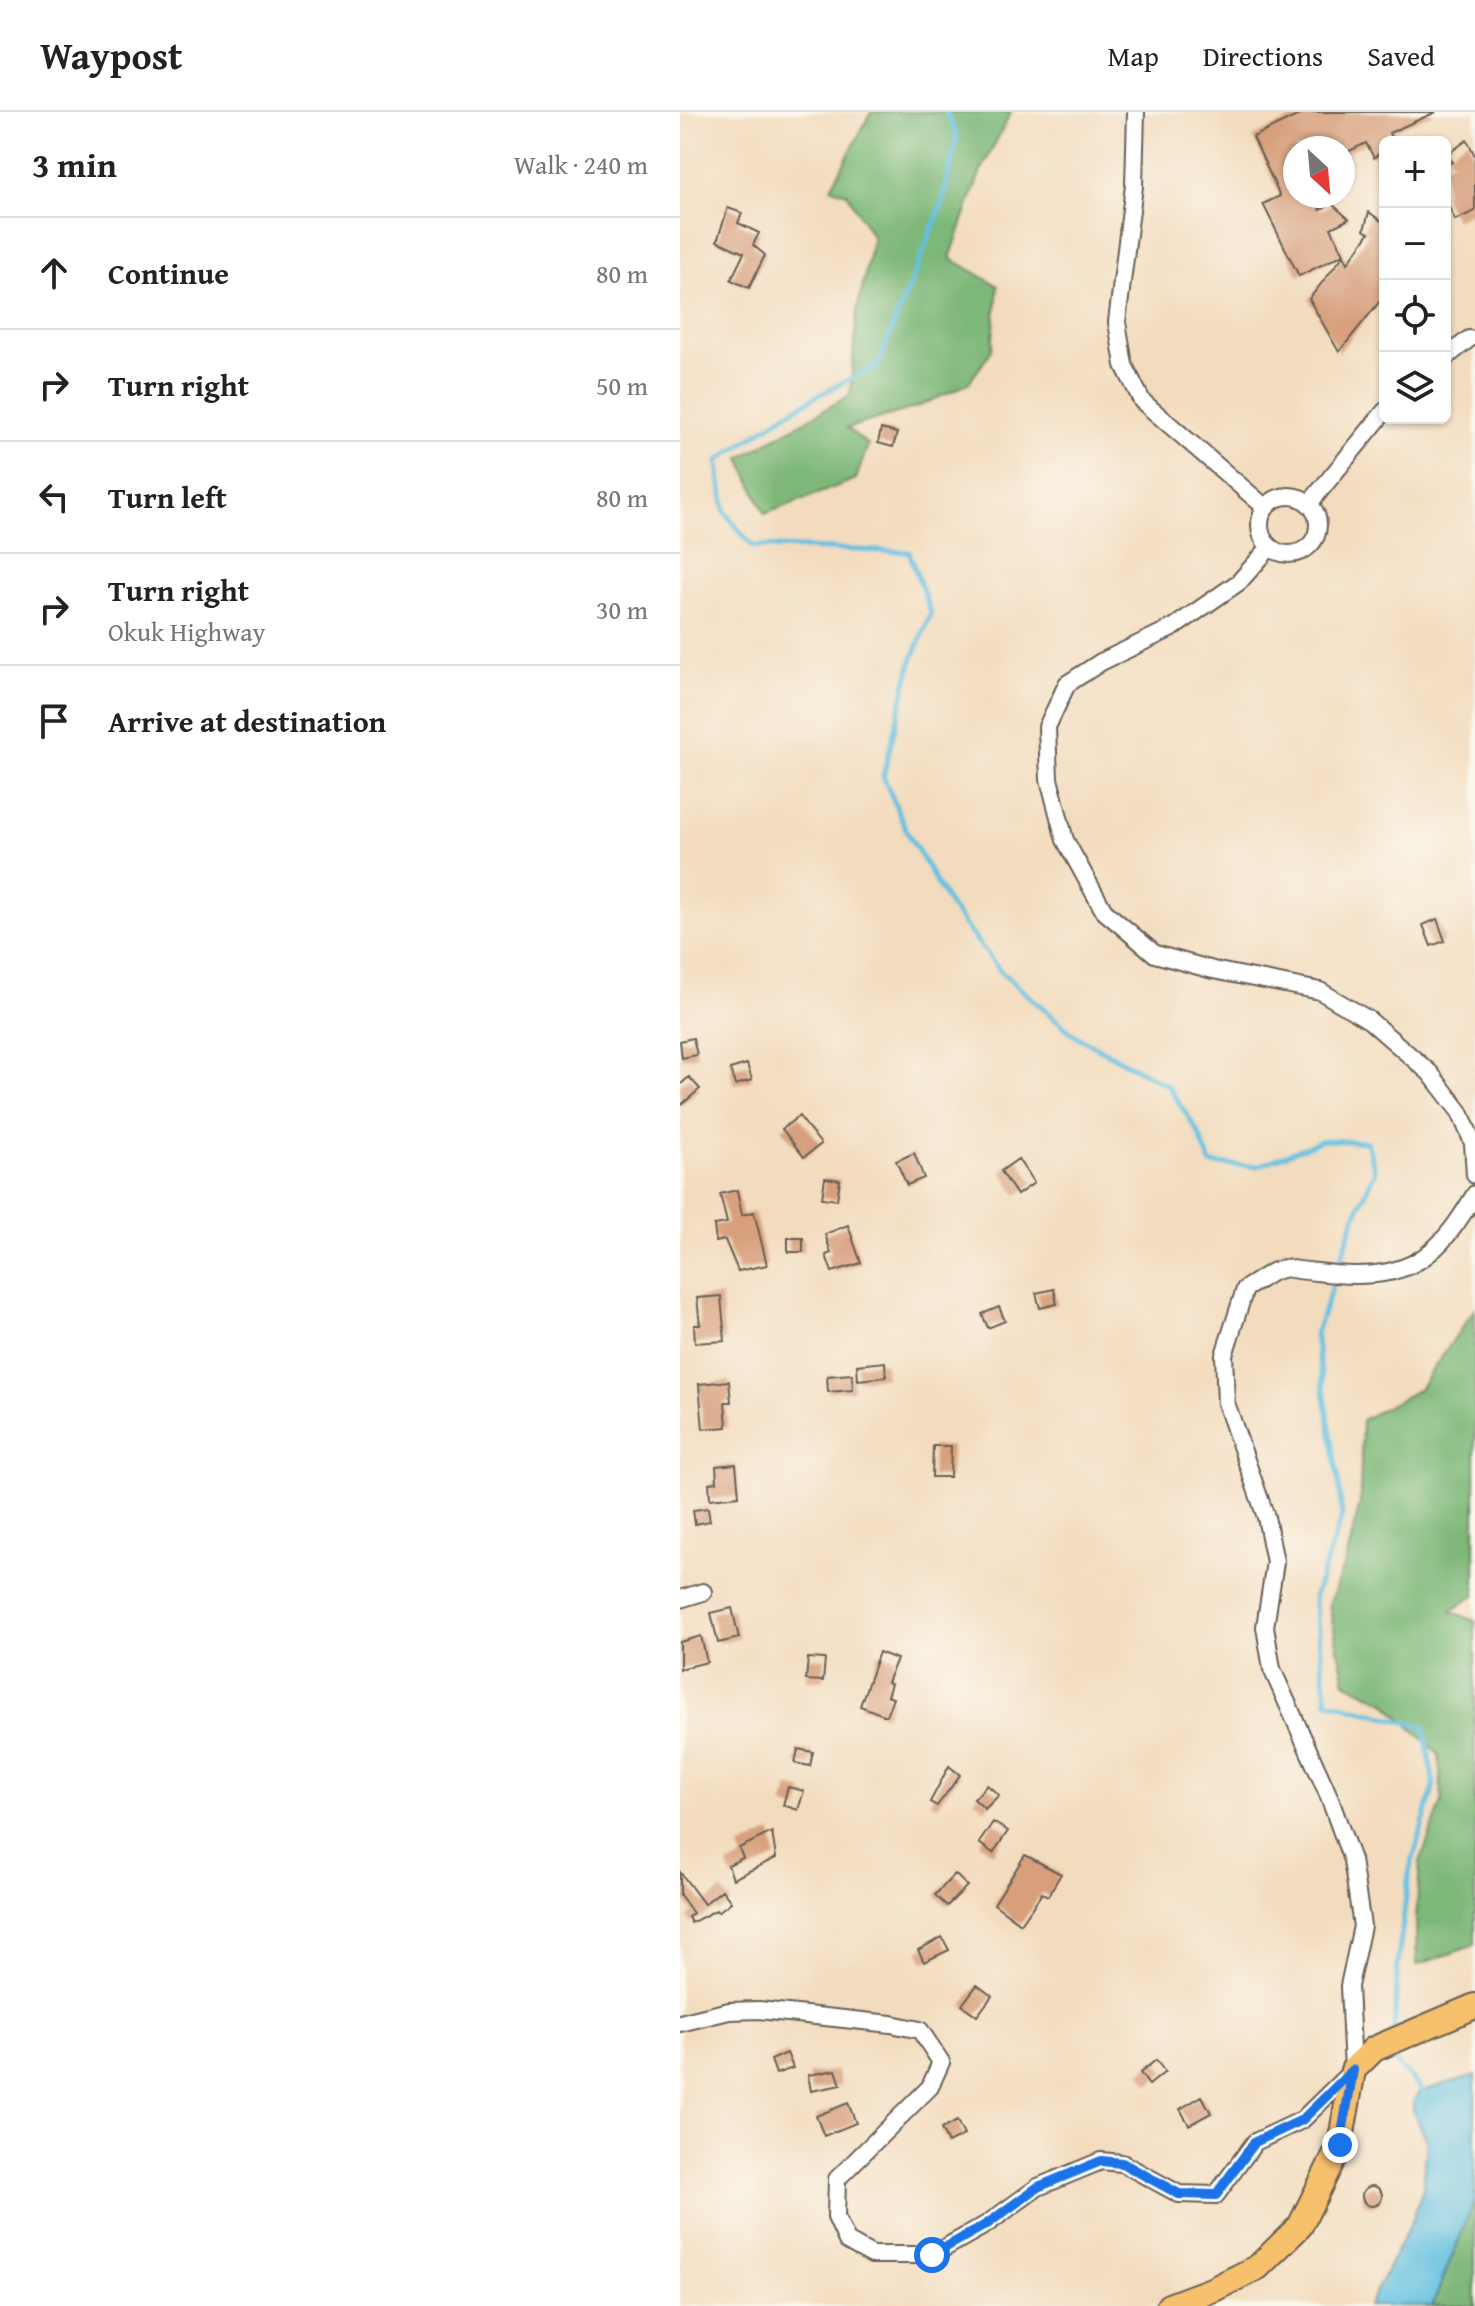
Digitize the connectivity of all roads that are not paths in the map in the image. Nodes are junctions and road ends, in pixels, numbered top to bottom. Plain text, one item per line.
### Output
1 (1136, 112) edge
2 (1469, 339) dead end
3 (1451, 353) edge
4 (1379, 418) edge
5 (1309, 504) junction
6 (1266, 508) junction
7 (1270, 547) junction
8 (1475, 1175) edge
9 (1475, 1194) edge
10 (703, 1592) dead end
11 (680, 1599) edge
12 (1466, 2009) edge
13 (680, 2023) edge
14 (1353, 2070) junction
15 (1169, 2306) edge

1 - 6 street
2 - 3 street
4 - 5 street
5 - 6 street
5 - 7 street
6 - 7 street
7 - 8 street
9 - 14 street
10 - 11 street
12 - 14 main road
13 - 14 street
14 - 15 main road

